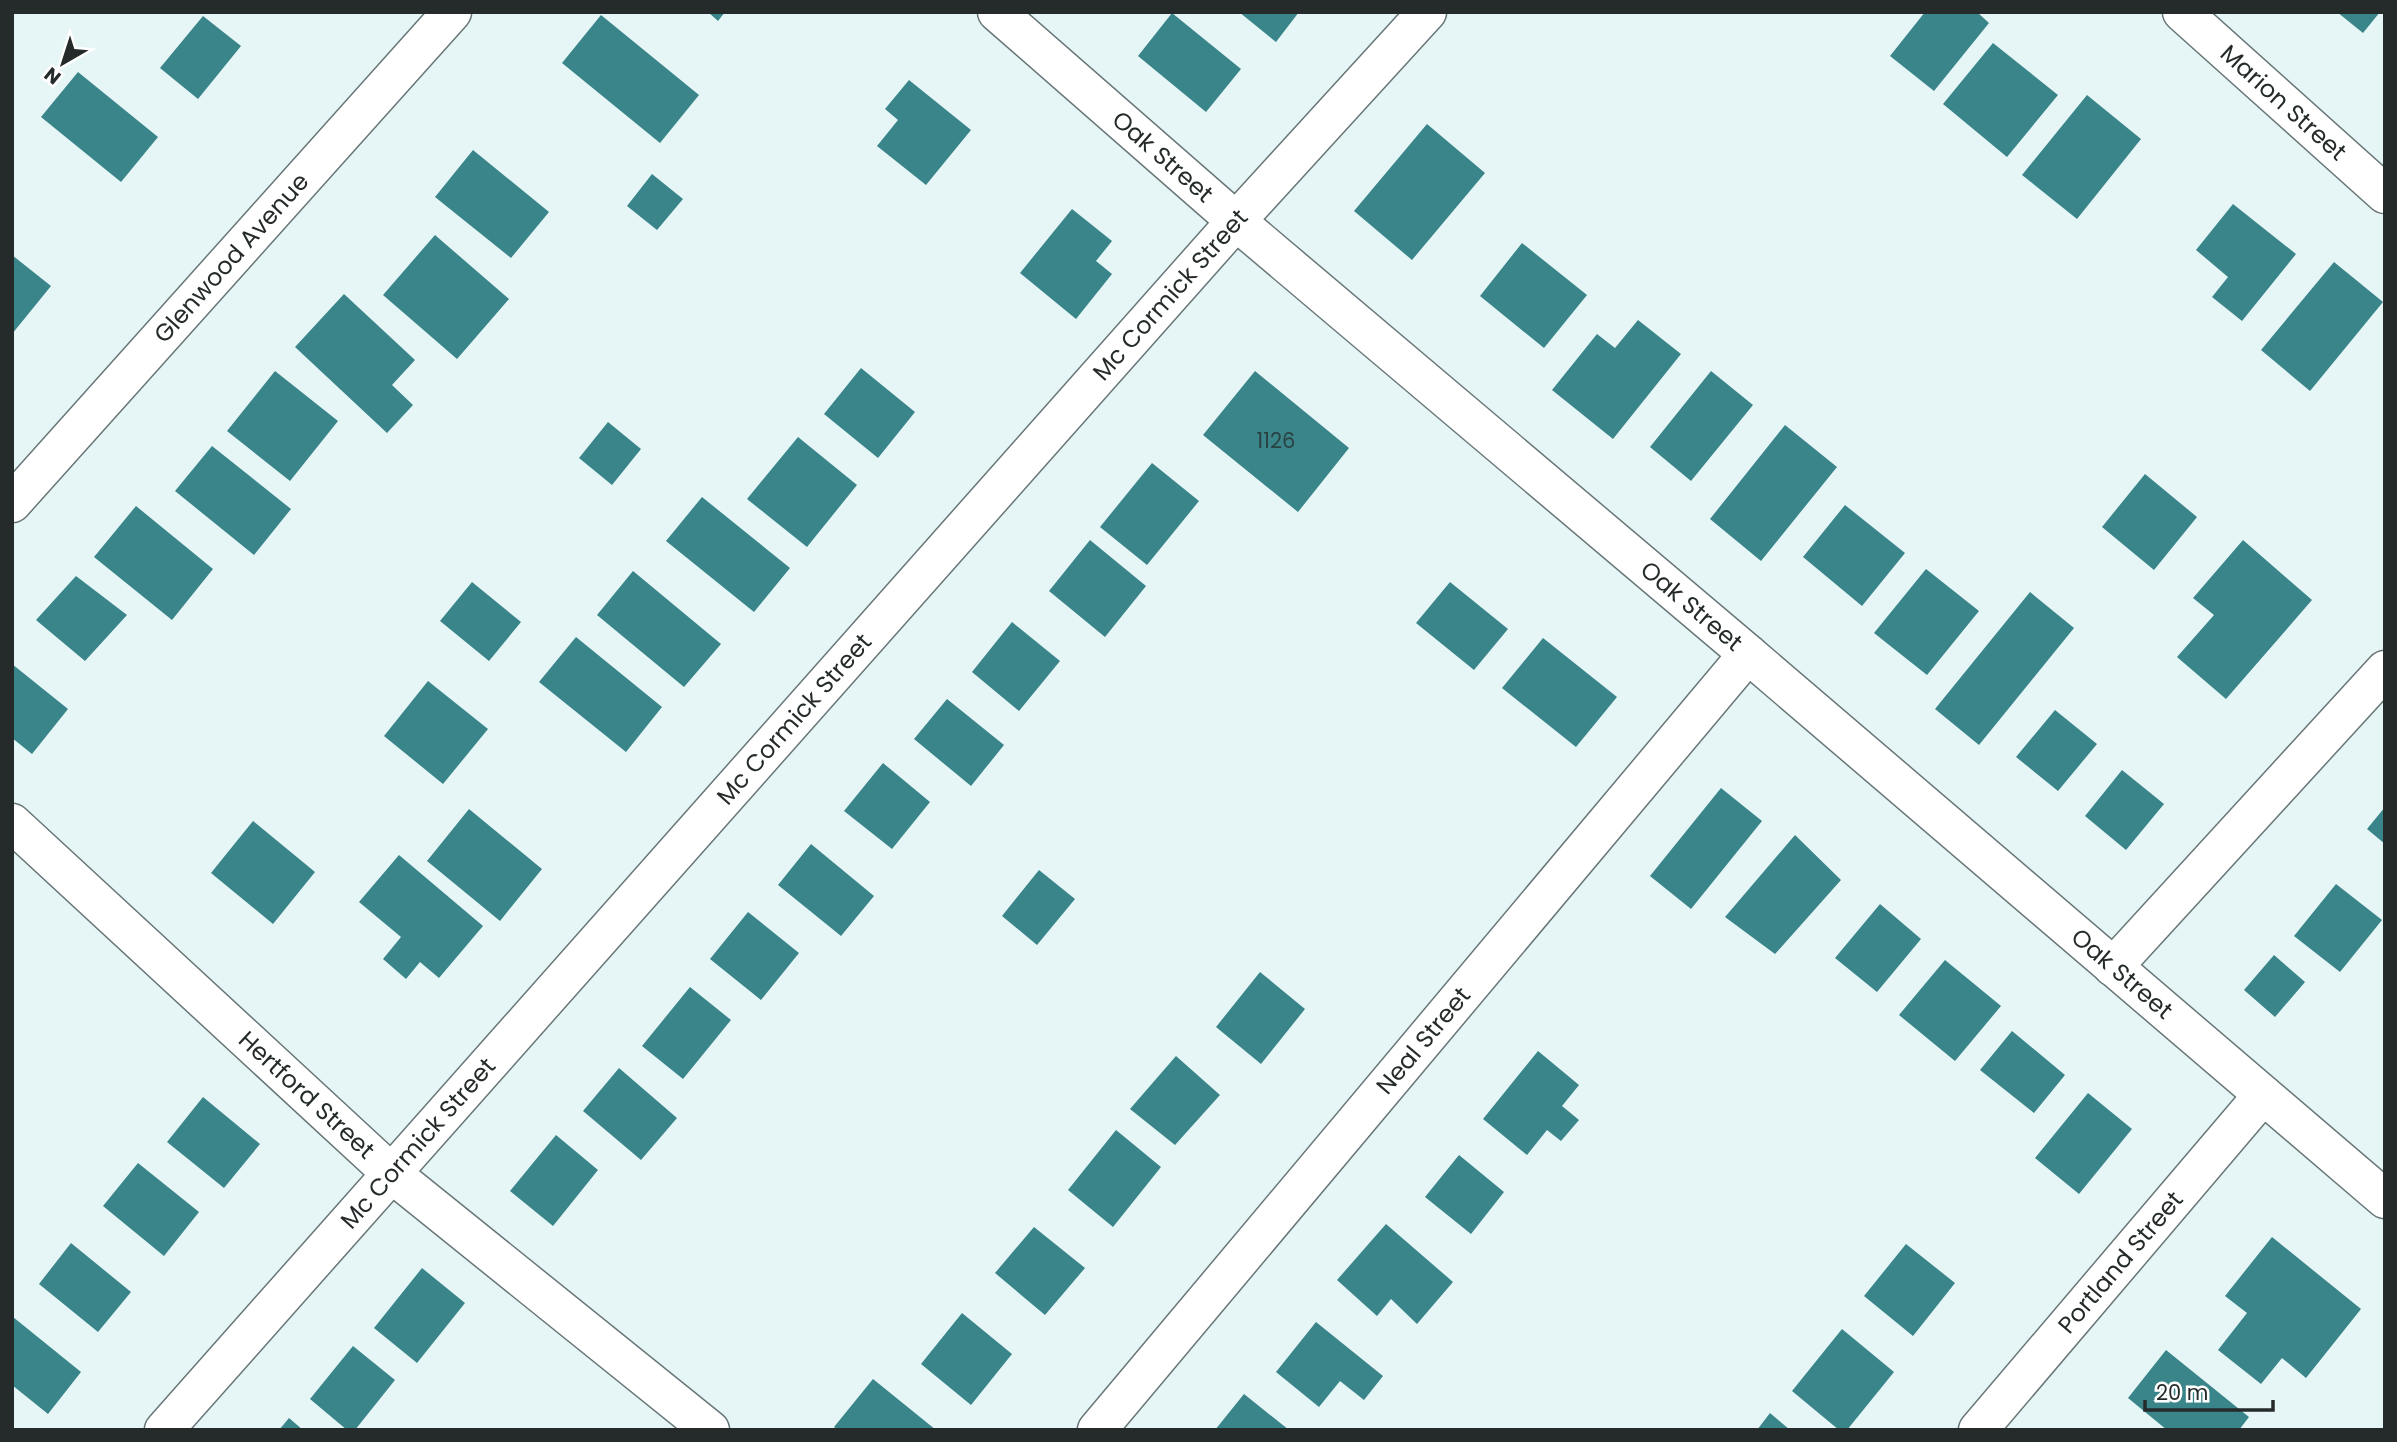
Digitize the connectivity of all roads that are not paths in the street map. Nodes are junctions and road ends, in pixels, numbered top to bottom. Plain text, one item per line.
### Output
1 (452, 12) edge
2 (997, 12) edge
3 (1427, 12) edge
4 (2182, 12) edge
5 (2385, 194) edge
6 (1236, 221) junction
7 (12, 503) edge
8 (1748, 654) junction
9 (2385, 670) edge
10 (12, 823) edge
11 (2113, 967) junction
12 (2263, 1095) junction
13 (391, 1173) junction
14 (2385, 1199) edge
15 (164, 1430) edge
16 (710, 1430) edge
17 (1097, 1430) edge
18 (1978, 1430) edge

1 - 7 street, Glenwood Avenue
2 - 6 street, Oak Street
3 - 6 street, Mc Cormick Street
4 - 5 street, Marion Street
6 - 8 street, Oak Street
6 - 13 street, Mc Cormick Street
8 - 11 street, Oak Street
8 - 17 street, Neal Street
9 - 11 street
10 - 13 street, Hertford Street
11 - 12 street, Oak Street
12 - 14 street, Oak Street
12 - 18 street, Portland Street
13 - 15 street, Mc Cormick Street
13 - 16 street, Hertford Street

